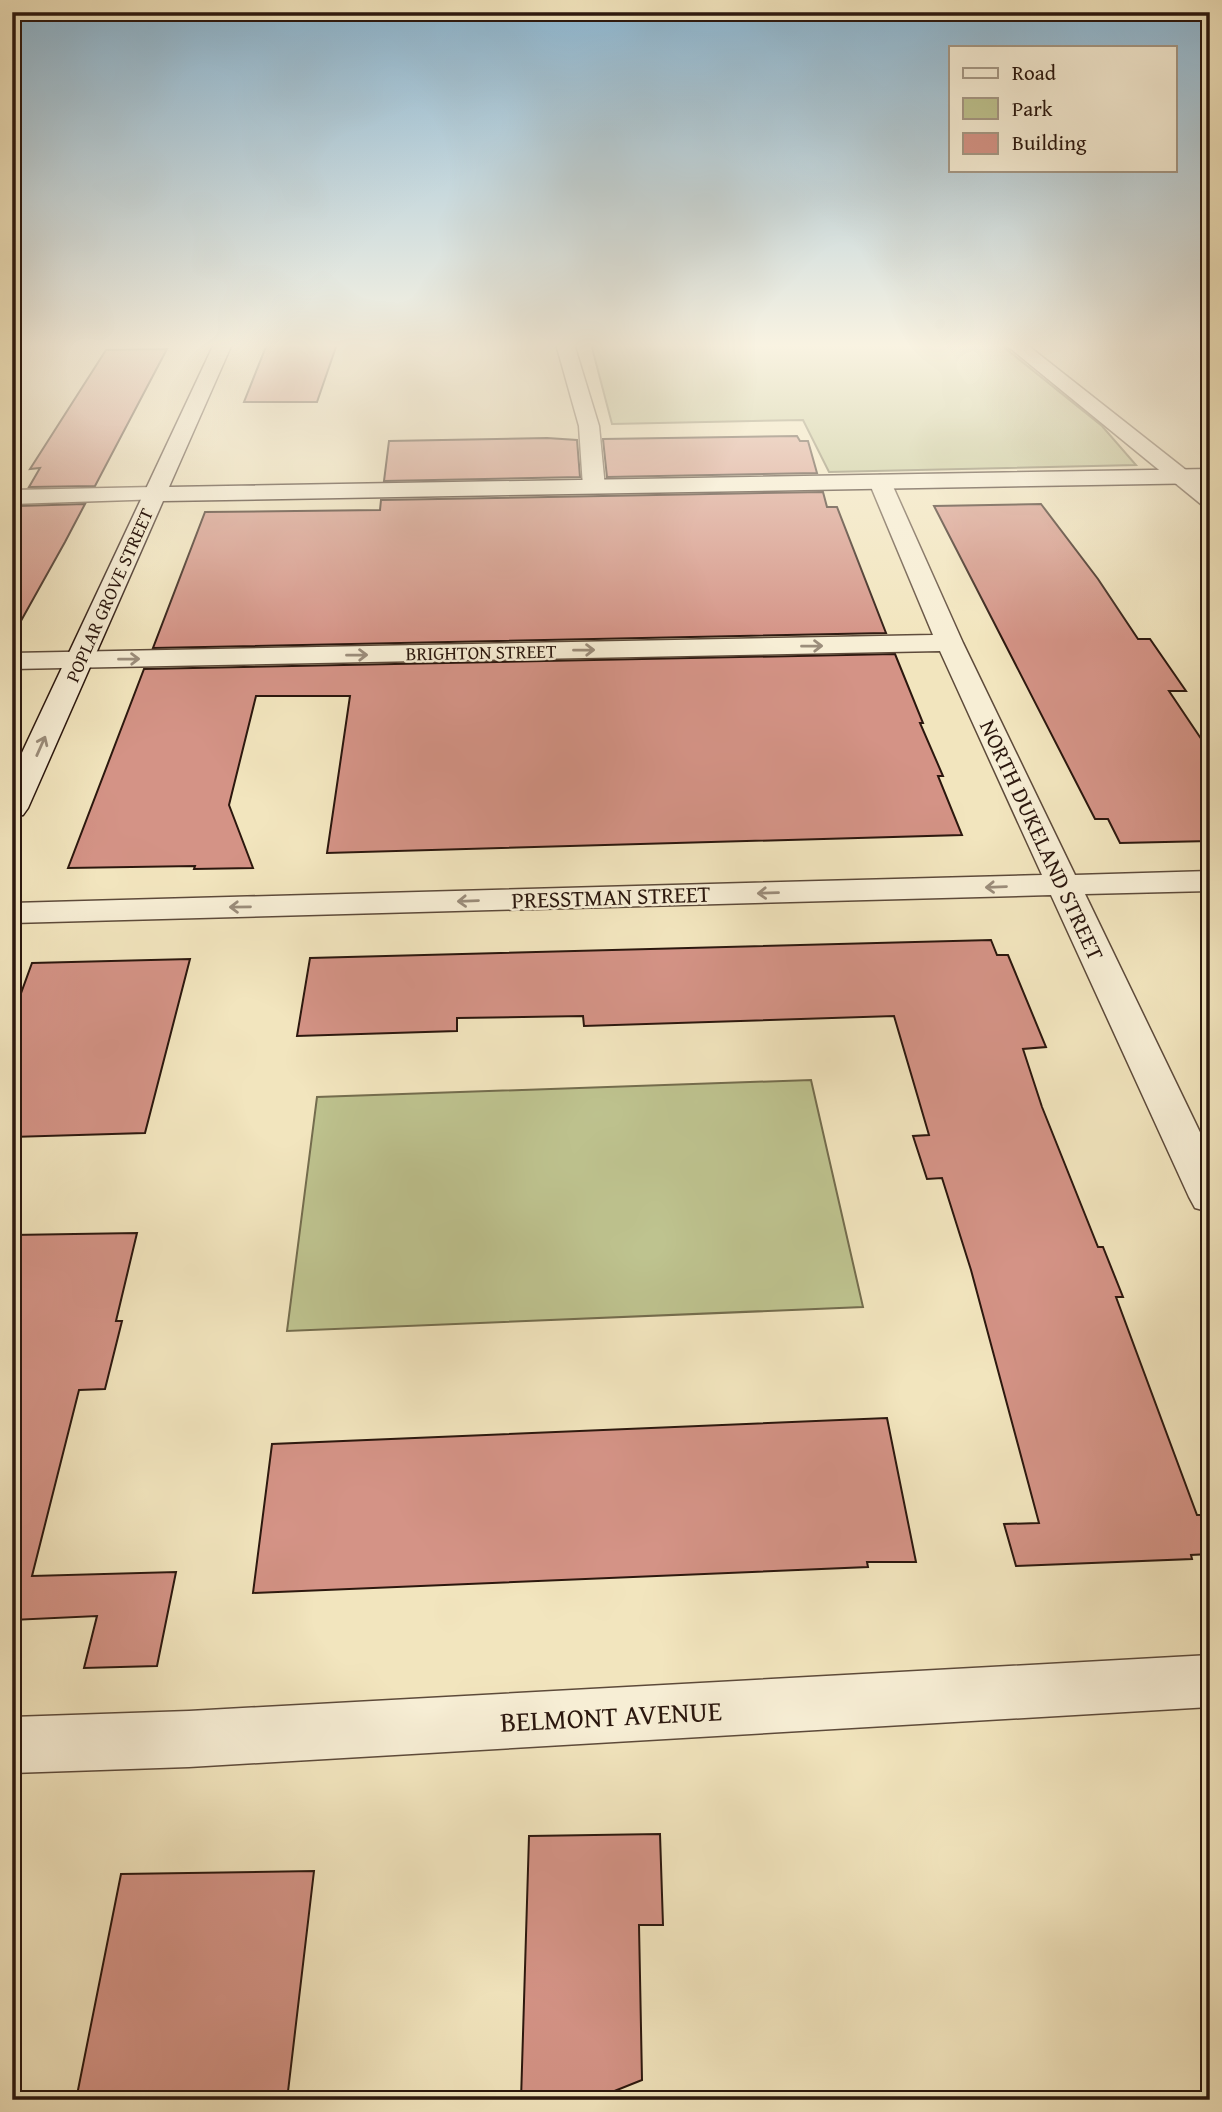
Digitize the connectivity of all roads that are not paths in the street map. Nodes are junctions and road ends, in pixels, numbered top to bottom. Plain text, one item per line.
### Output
1 (178, 443) edge
2 (590, 443) edge
3 (1136, 443) edge
4 (1210, 476) edge
5 (1179, 477) junction
6 (880, 482) junction
7 (594, 487) junction
8 (154, 494) junction
9 (12, 496) edge
10 (1210, 500) edge
11 (950, 643) junction
12 (80, 660) junction
13 (12, 662) edge
14 (12, 808) edge
15 (1210, 881) edge
16 (1064, 885) junction
17 (12, 913) edge
18 (1210, 1197) edge
19 (1210, 1681) edge
20 (12, 1745) edge

1 - 8 street, POPLAR GROVE STREET
2 - 7 street
3 - 5 street
4 - 5 street
5 - 6 street
5 - 10 street
6 - 7 street
6 - 11 street, NORTH DUKELAND STREET
7 - 8 street
8 - 9 street
8 - 12 street, POPLAR GROVE STREET
12 -> 11 street, BRIGHTON STREET
11 - 16 street, NORTH DUKELAND STREET
12 - 13 street, BRIGHTON STREET
14 -> 12 street, POPLAR GROVE STREET
15 - 16 street, PRESSTMAN STREET
16 -> 17 street, PRESSTMAN STREET
16 - 18 street, NORTH DUKELAND STREET
19 - 20 street, BELMONT AVENUE

